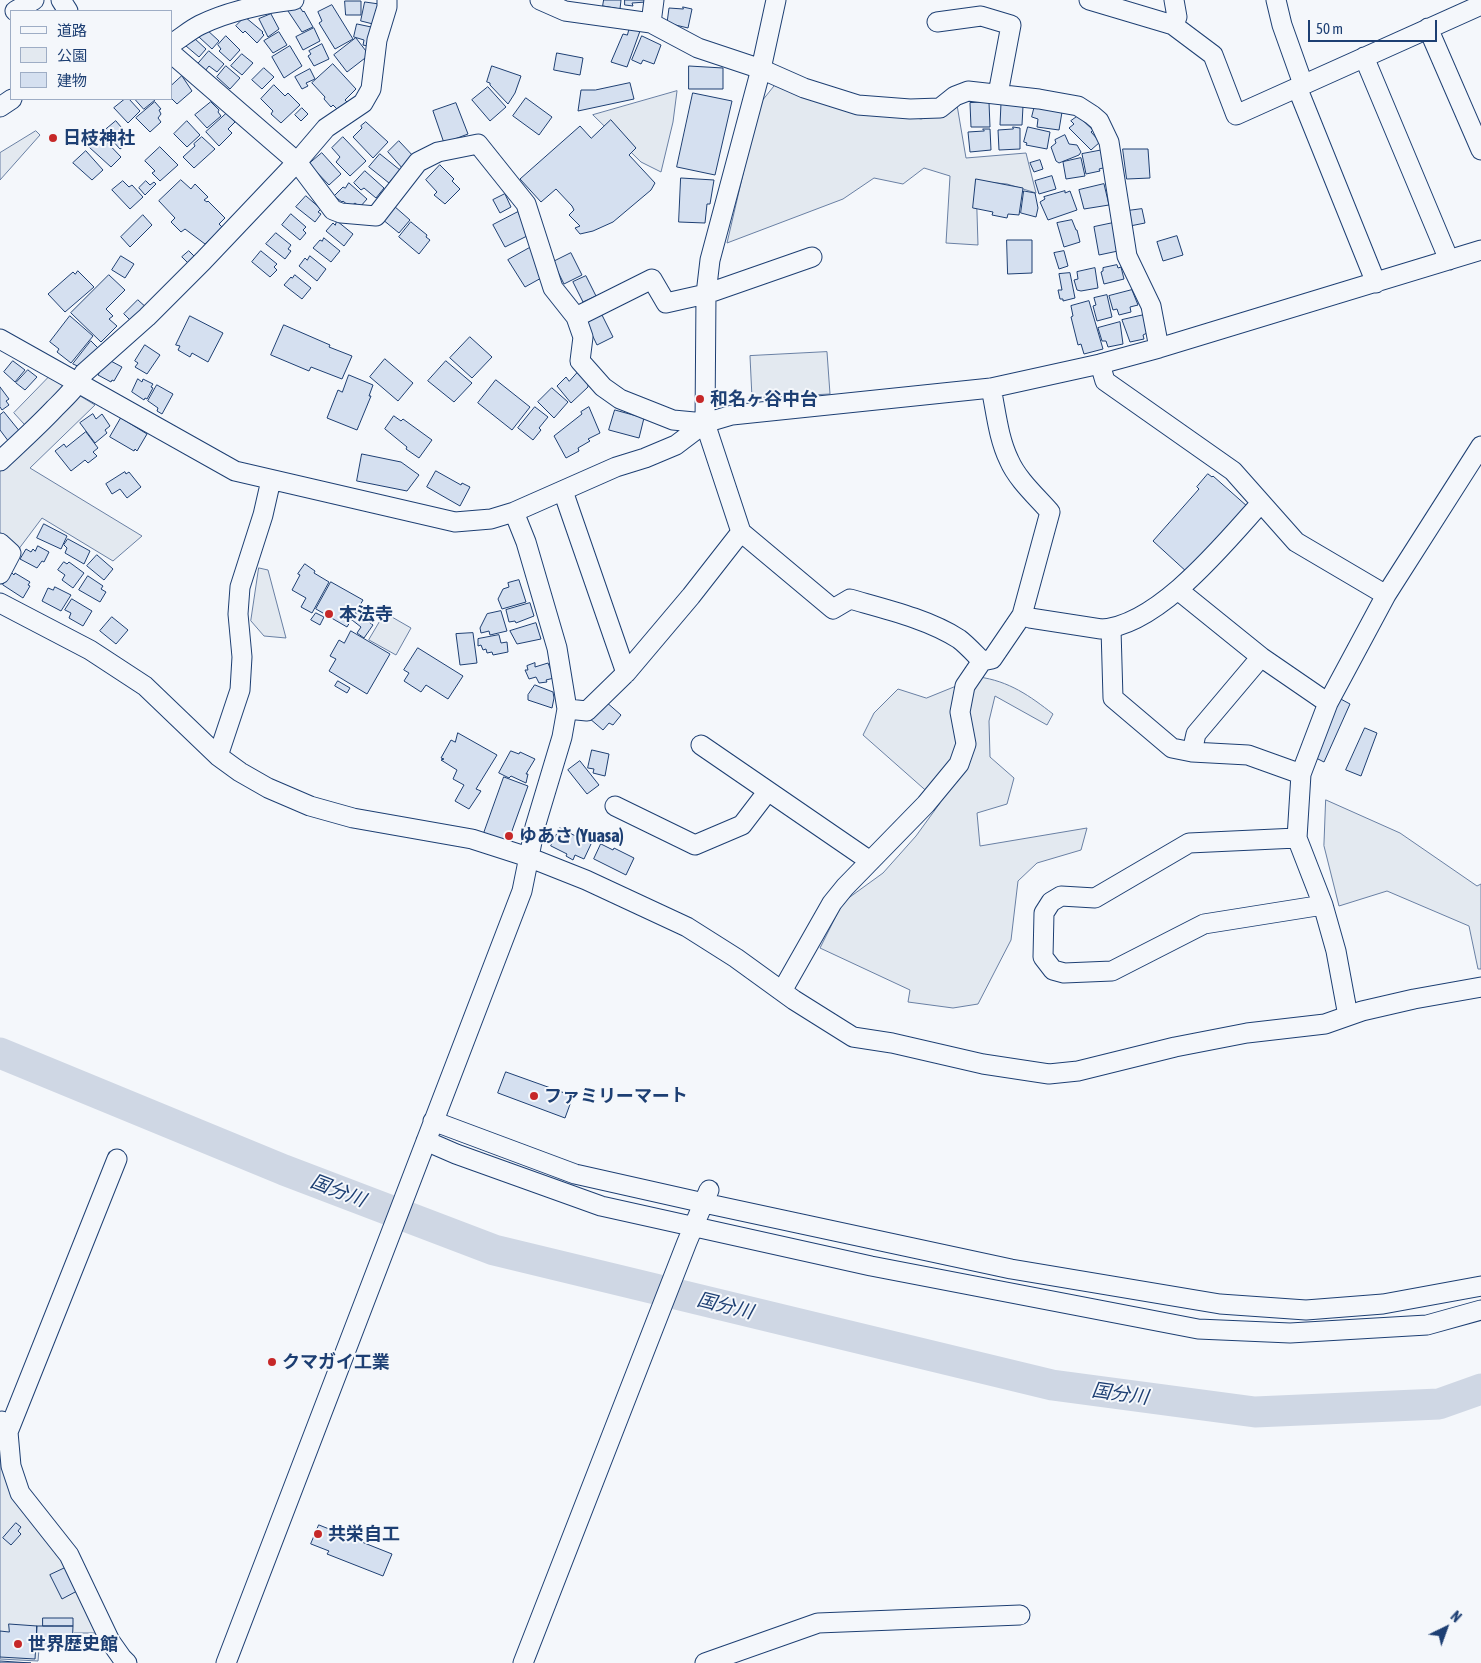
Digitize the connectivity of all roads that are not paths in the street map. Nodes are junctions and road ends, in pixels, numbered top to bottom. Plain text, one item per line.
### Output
1 (34, 0) edge
2 (294, 0) edge
3 (388, 0) edge
4 (540, 0) edge
5 (654, 0) edge
6 (776, 0) edge
7 (1089, 0) edge
8 (1174, 0) edge
9 (1276, 0) edge
10 (1473, 5) edge
11 (15, 10) edge
12 (937, 22) dead end
13 (651, 23) junction
14 (1173, 25) junction
15 (1428, 28) junction
16 (172, 43) edge
17 (172, 54) edge
18 (1364, 57) junction
19 (761, 69) junction
20 (1300, 86) junction
21 (998, 94) junction
22 (10, 100) edge
23 (0, 107) edge
24 (1481, 150) edge
25 (297, 162) junction
26 (1481, 250) edge
27 (812, 257) dead end
28 (1449, 260) junction
29 (1376, 283) junction
30 (706, 294) junction
31 (576, 317) junction
32 (0, 339) edge
33 (1159, 348) junction
34 (1100, 364) junction
35 (80, 382) junction
36 (991, 388) junction
37 (705, 423) junction
38 (1481, 446) edge
39 (0, 461) edge
40 (271, 480) junction
41 (563, 492) junction
42 (1261, 503) junction
43 (514, 512) junction
44 (741, 532) junction
45 (0, 543) edge
46 (0, 574) edge
47 (1178, 590) junction
48 (1386, 595) junction
49 (0, 603) edge
50 (1022, 615) junction
51 (1111, 629) junction
52 (1261, 657) junction
53 (982, 660) junction
54 (626, 673) junction
55 (1328, 703) junction
56 (566, 709) junction
57 (701, 745) dead end
58 (1192, 752) junction
59 (218, 756) junction
60 (1301, 774) junction
61 (768, 791) junction
62 (615, 806) dead end
63 (1297, 838) junction
64 (528, 857) junction
65 (870, 860) junction
66 (1323, 905) junction
67 (1481, 987) edge
68 (782, 991) junction
69 (1348, 1016) junction
70 (433, 1121) junction
71 (426, 1141) junction
72 (117, 1159) dead end
73 (707, 1197) junction
74 (693, 1227) junction
75 (1481, 1286) edge
76 (1481, 1310) edge
77 (4, 1425) edge
78 (1020, 1614) dead end
79 (128, 1663) edge
80 (226, 1663) edge
81 (522, 1663) edge
82 (705, 1663) edge

1 - 11 street
2 - 16 street
3 - 25 street
4 - 13 street
5 - 13 street
6 - 19 street
7 - 14 street
8 - 14 street
9 - 20 street
10 - 15 street
12 - 21 street
13 - 19 street
14 - 20 street
15 - 18 street
15 - 24 street
17 - 25 street
18 - 20 street
18 - 28 street
19 - 21 street
19 - 30 street
20 - 29 street
21 - 33 street
22 - 23 street
25 - 31 street
25 - 35 street
26 - 28 street
27 - 30 street
28 - 29 street
29 - 33 street
30 - 31 street
30 - 37 street
31 - 37 street
32 - 35 street
33 - 34 street
34 - 36 street
34 - 42 street
35 - 39 street
35 - 40 street
36 - 37 street
36 - 50 street
37 - 41 street
37 - 44 street
38 - 48 street
40 - 43 street
40 - 59 street
41 - 43 street
41 - 54 street
42 - 47 street
42 - 48 street
43 - 56 street
44 - 53 street
44 - 54 street
45 - 46 street
47 - 51 street
47 - 52 street
48 - 55 street
49 - 59 street
50 - 51 street
50 - 53 street
51 - 58 street
52 - 55 street
52 - 58 street
53 - 65 street
54 - 56 street
55 - 60 street
56 - 64 street
57 - 61 street
58 - 60 street
59 - 64 street
60 - 63 street
61 - 62 street
61 - 65 street
63 - 66 street
63 - 66 street
64 - 68 street
64 - 70 street
65 - 68 street
66 - 69 street
67 - 69 street
68 - 69 street
70 - 71 street
70 - 73 street
71 - 74 street
71 - 80 street
72 - 77 street
73 - 74 street
73 - 75 street
74 - 76 street
74 - 81 street
77 - 79 street
78 - 82 street

